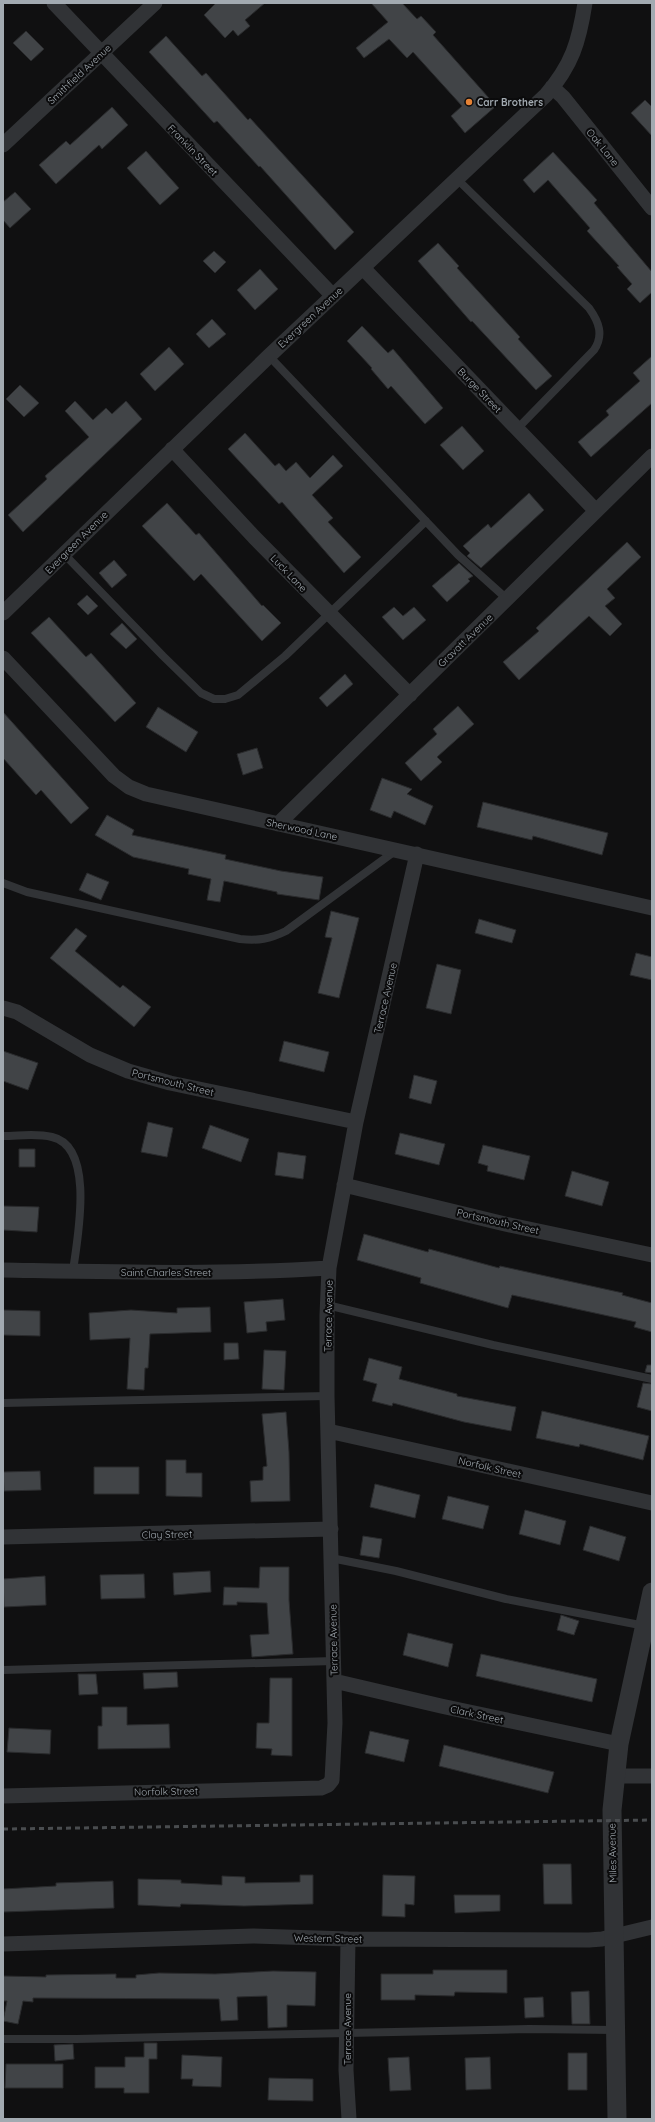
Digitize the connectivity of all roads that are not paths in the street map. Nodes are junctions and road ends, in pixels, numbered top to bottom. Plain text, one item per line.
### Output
1 (54, 3) edge
2 (155, 3) edge
3 (584, 3) edge
4 (101, 53) junction
5 (552, 87) junction
6 (3, 145) edge
7 (457, 179) junction
8 (652, 208) edge
9 (363, 268) junction
10 (333, 296) junction
11 (269, 356) junction
12 (517, 429) junction
13 (172, 449) junction
14 (652, 456) edge
15 (596, 512) junction
16 (426, 521) junction
17 (64, 554) junction
18 (507, 599) junction
19 (3, 613) edge
20 (330, 614) junction
21 (3, 658) edge
22 (410, 695) junction
23 (278, 824) junction
24 (396, 849) junction
25 (417, 854) junction
26 (3, 883) edge
27 (652, 908) edge
28 (3, 1008) edge
29 (356, 1122) junction
30 (3, 1136) edge
31 (344, 1185) junction
32 (652, 1255) edge
33 (329, 1268) junction
34 (3, 1270) edge
35 (73, 1271) junction
36 (327, 1305) junction
37 (652, 1379) edge
38 (327, 1396) junction
39 (3, 1403) edge
40 (328, 1431) junction
41 (652, 1503) edge
42 (331, 1529) junction
43 (3, 1537) edge
44 (331, 1558) junction
45 (652, 1592) edge
46 (648, 1627) edge
47 (334, 1661) junction
48 (3, 1670) edge
49 (334, 1681) junction
50 (619, 1744) junction
51 (614, 1776) junction
52 (652, 1776) edge
53 (328, 1786) joint
54 (3, 1796) edge
55 (652, 1927) edge
56 (614, 1936) junction
57 (348, 1939) junction
58 (3, 1944) edge
59 (616, 2030) junction
60 (347, 2033) junction
61 (3, 2039) edge
62 (349, 2119) edge
63 (617, 2119) edge

1 - 4 street, Franklin Street
2 - 4 street, Smithfield Avenue
3 - 5 street, Evergreen Avenue
4 - 6 street, Smithfield Avenue
4 - 10 street, Franklin Street
5 - 7 street, Evergreen Avenue
5 - 8 street, Oak Lane
7 - 9 street, Evergreen Avenue
7 - 12 lane
9 - 10 street, Evergreen Avenue
9 - 12 street, Burge Street
10 - 11 street, Evergreen Avenue
11 - 13 street, Evergreen Avenue
11 - 16 lane
12 - 15 street, Burge Street
13 - 17 street, Evergreen Avenue
13 - 20 street, Luck Lane
14 - 15 street, Gravatt Avenue
15 - 18 street, Gravatt Avenue
16 - 18 lane
16 - 20 lane
17 - 19 street, Evergreen Avenue
17 - 20 lane
18 - 22 street, Gravatt Avenue
20 - 22 street, Luck Lane
21 - 23 street, Sherwood Lane
22 - 23 street, Gravatt Avenue
23 - 24 street, Sherwood Lane
24 - 25 street, Sherwood Lane
24 - 26 lane
25 - 27 street, Sherwood Lane
25 - 29 street, Terrace Avenue
28 - 29 street, Portsmouth Street
29 - 31 street, Terrace Avenue
30 - 35 lane
31 - 32 street, Portsmouth Street
31 - 33 street, Terrace Avenue
33 - 35 street, Saint Charles Street
33 - 36 street, Terrace Avenue
34 - 35 street, Saint Charles Street
36 - 37 lane
36 - 38 street, Terrace Avenue
38 - 39 lane
38 - 40 street, Terrace Avenue
40 - 41 street, Norfolk Street
40 - 42 street, Terrace Avenue
42 - 43 street, Clay Street
42 - 44 street, Terrace Avenue
44 - 46 lane
44 - 47 street, Terrace Avenue
45 - 46 street, Miles Avenue
46 - 50 street, Miles Avenue
47 - 48 lane
47 - 49 street, Terrace Avenue
49 - 50 street, Clark Street
49 - 53 street, Terrace Avenue
50 - 51 street, Miles Avenue
51 - 52 street
51 - 56 street, Miles Avenue
53 - 54 street, Norfolk Street
55 - 56 street, Western Street
56 - 57 street, Western Street
56 - 59 street, Miles Avenue
57 - 58 street, Western Street
57 - 60 street, Terrace Avenue
59 - 60 lane
59 - 63 street, Miles Avenue
60 - 61 lane
60 - 62 street, Terrace Avenue

